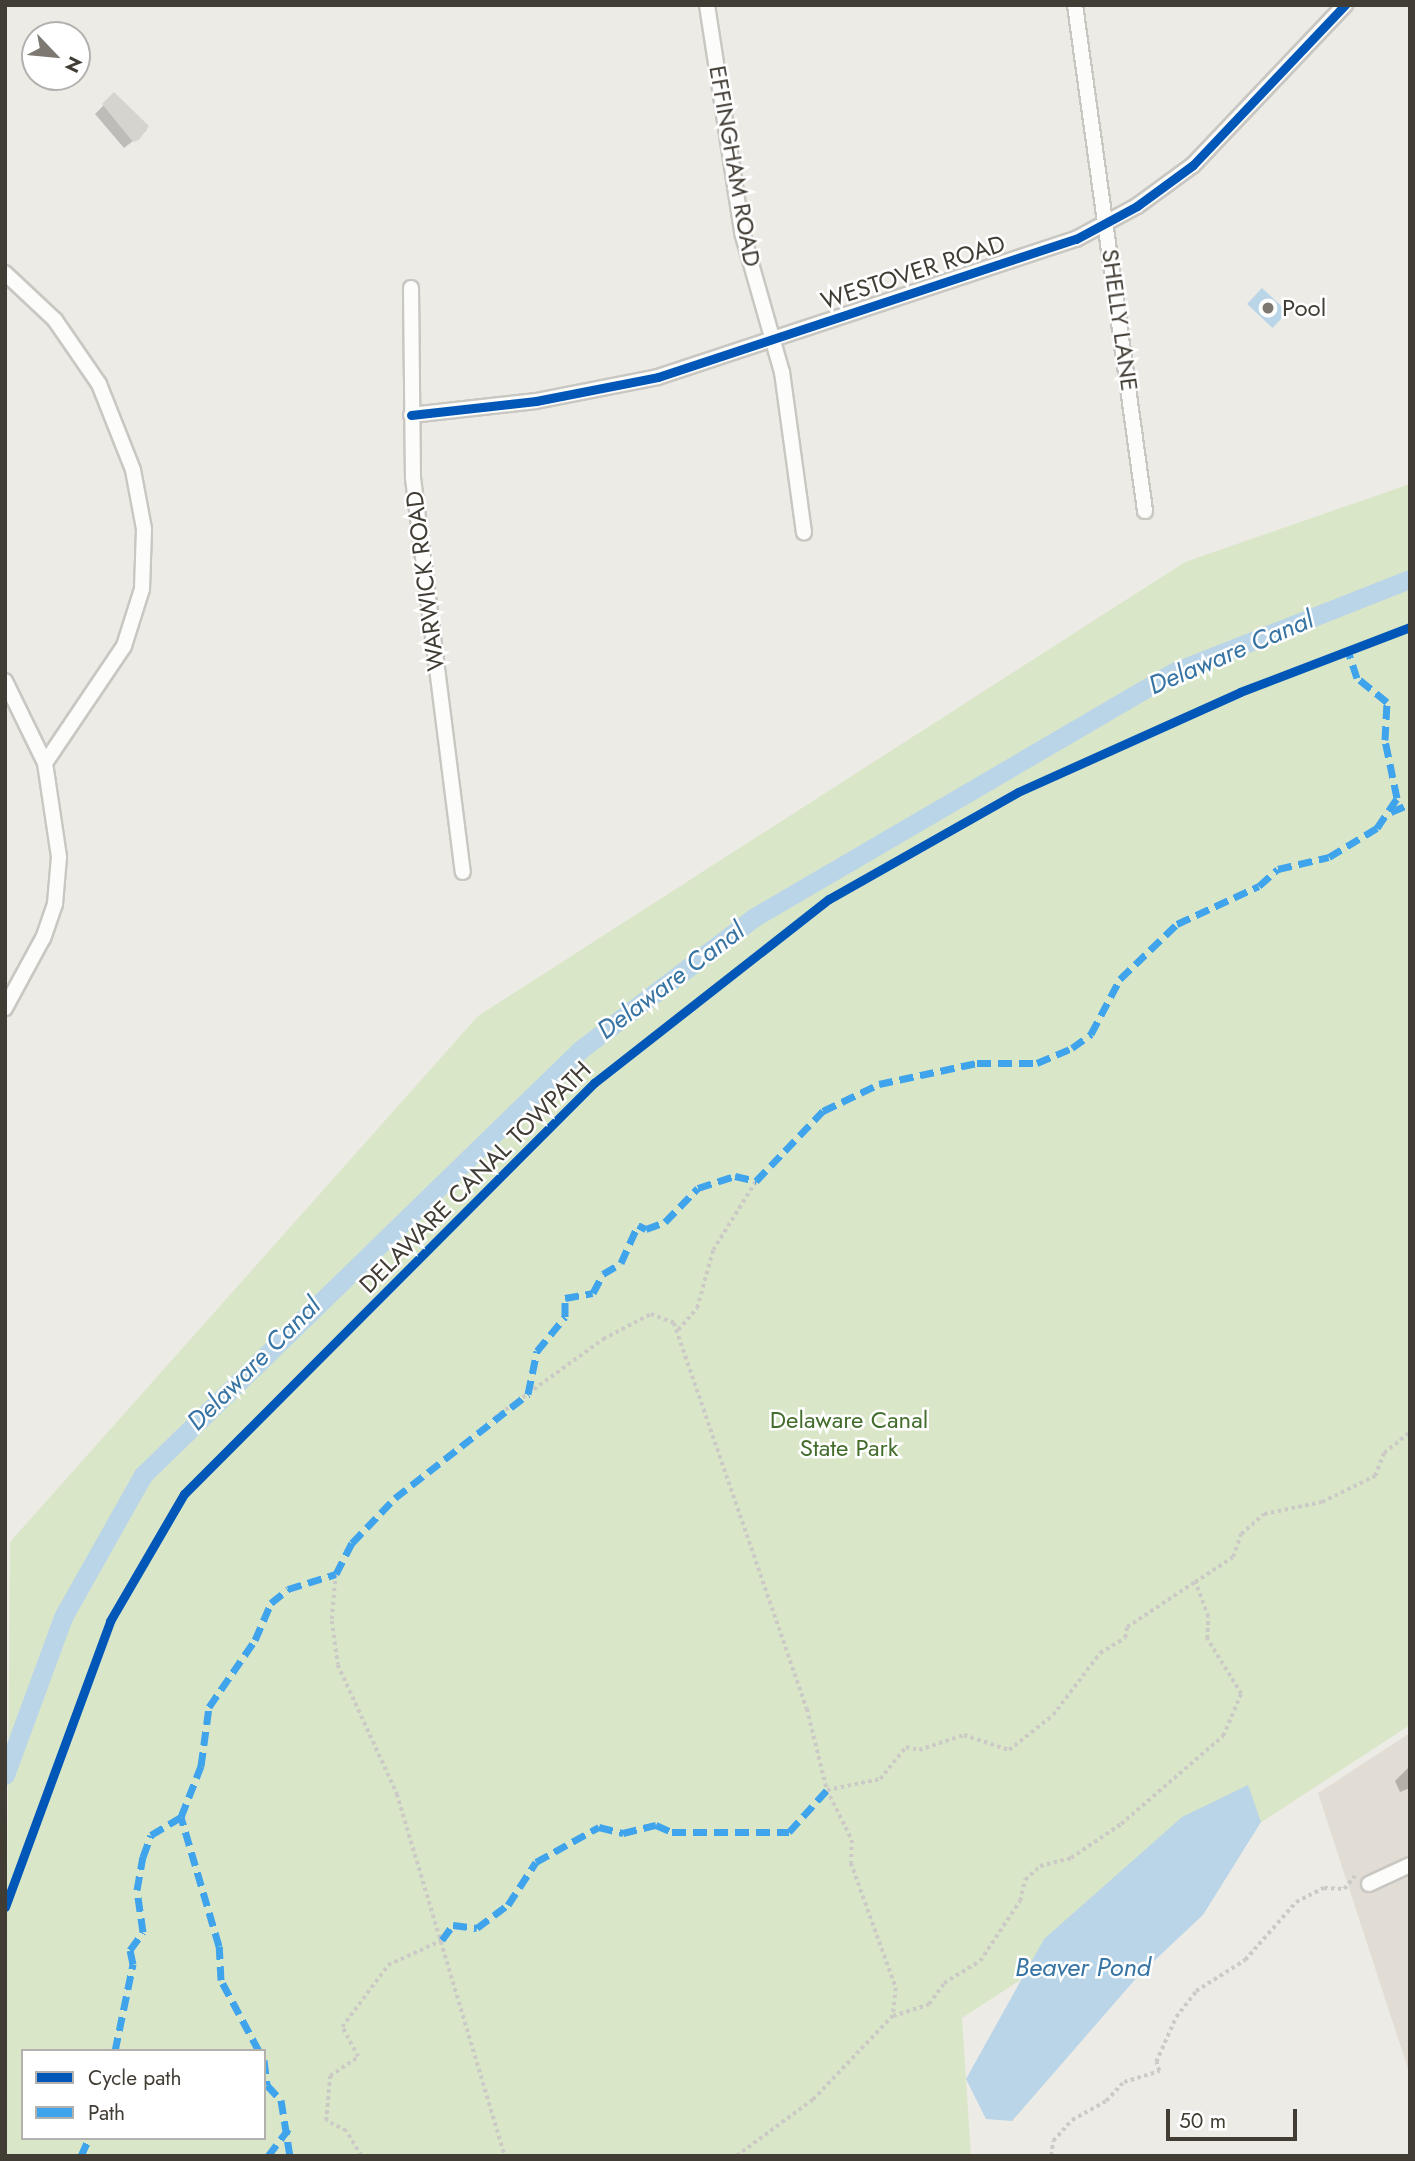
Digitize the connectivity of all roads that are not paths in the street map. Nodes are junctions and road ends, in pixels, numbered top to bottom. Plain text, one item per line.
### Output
1 (707, 5) edge
2 (1075, 5) edge
3 (1345, 5) edge
4 (1107, 225) junction
5 (5, 273) edge
6 (411, 288) dead end
7 (774, 339) junction
8 (411, 415) junction
9 (1145, 511) dead end
10 (804, 532) dead end
11 (5, 681) edge
12 (45, 762) junction
13 (463, 872) dead end
14 (5, 1008) edge
15 (1410, 1865) edge
16 (1369, 1884) road end

1 - 7 street, EFFINGHAM ROAD
2 - 4 street, SHELLY LANE
3 - 4 street, WESTOVER ROAD
4 - 7 street, WESTOVER ROAD
4 - 9 street, SHELLY LANE
5 - 12 street
6 - 8 street, WARWICK ROAD
7 - 8 street, WESTOVER ROAD
7 - 10 street, EFFINGHAM ROAD
8 - 13 street, WARWICK ROAD
11 - 12 street
12 - 14 street
15 - 16 street

